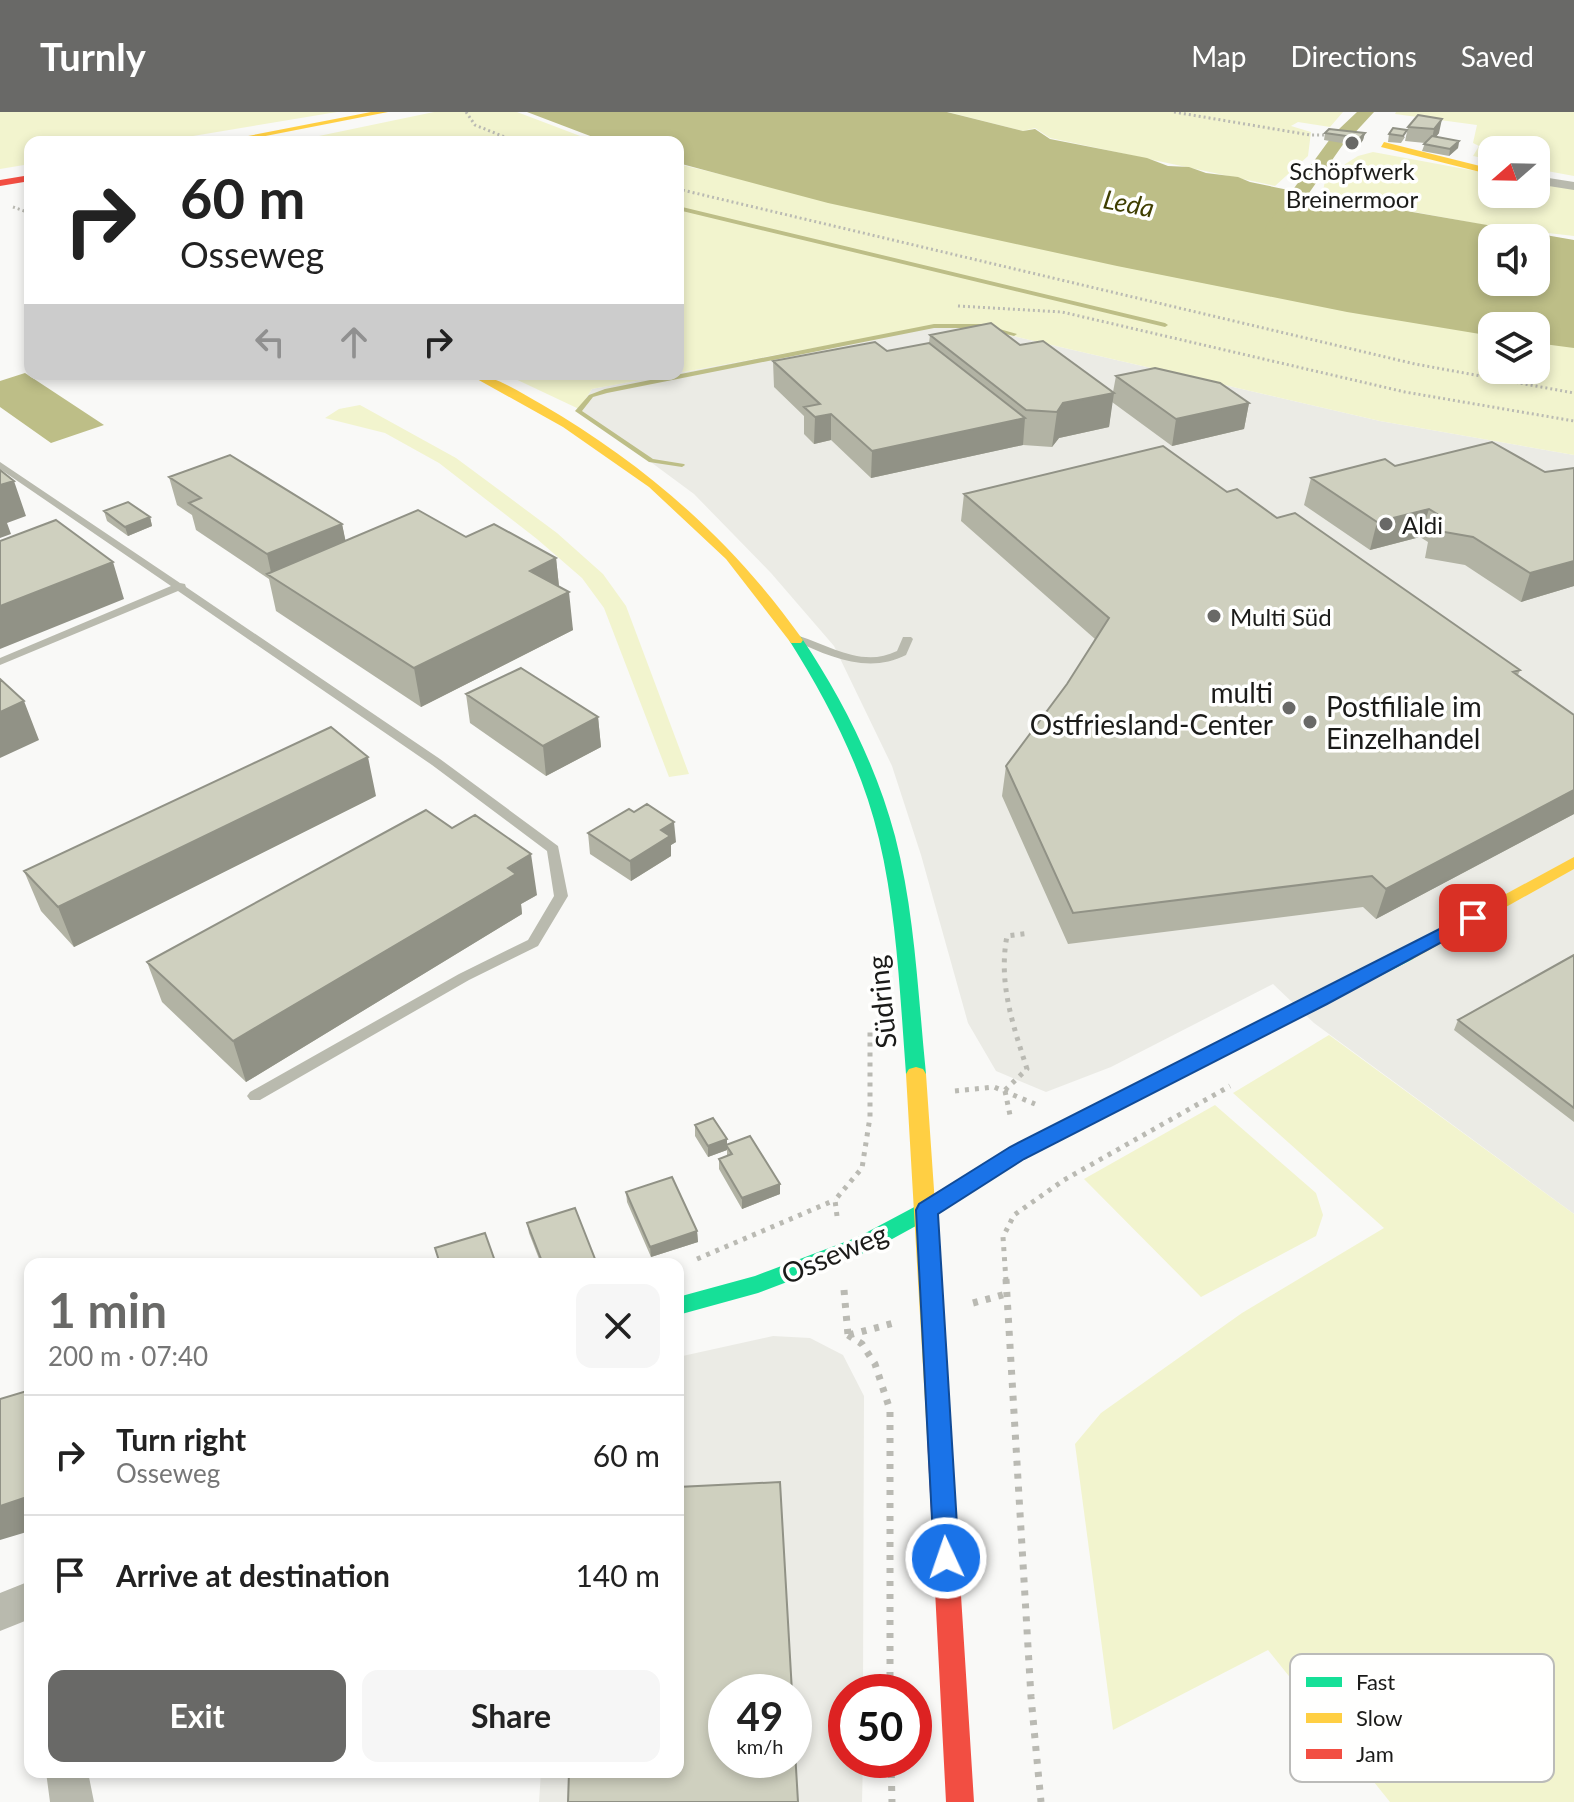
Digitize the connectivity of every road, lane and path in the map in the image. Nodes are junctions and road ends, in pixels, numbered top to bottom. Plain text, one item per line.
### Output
1 (384, 112) edge
2 (466, 112) edge
3 (1174, 112) edge
4 (254, 136) edge
5 (502, 136) edge
6 (1384, 145) joint
7 (1478, 169) edge
8 (24, 182) edge
9 (1550, 182) edge
10 (1574, 186) edge
11 (684, 190) edge
12 (2, 198) edge
13 (24, 210) edge
14 (958, 306) dead end
15 (485, 380) edge
16 (1574, 393) edge
17 (1574, 421) edge
18 (0, 465) edge
19 (181, 586) junction
20 (795, 638) junction
21 (907, 639) dead end
22 (0, 662) edge
23 (1574, 862) edge
24 (1030, 933) dead end
25 (870, 1014) dead end
26 (1005, 1090) dead end
27 (255, 1096) dead end
28 (835, 1200) junction
29 (1028, 1205) dead end
30 (927, 1210) junction
31 (841, 1254) junction
32 (693, 1261) dead end
33 (684, 1304) edge
34 (848, 1335) dead end
35 (24, 1602) edge
36 (0, 1612) edge
37 (890, 1674) edge
38 (68, 1778) edge
39 (891, 1778) edge
40 (72, 1802) edge
41 (892, 1802) edge
42 (960, 1802) edge
43 (1041, 1802) edge

1 - 4 main road
2 - 5 path
3 - 6 path
6 - 7 main road
8 - 12 main road
9 - 10 street
11 - 16 path
12 - 13 path
14 - 17 path
15 - 20 main road, Südring
18 - 19 lane
19 - 22 lane
19 - 27 lane
20 - 21 lane
20 - 30 main road, Südring
23 - 30 main road, Osseweg
24 - 26 path
25 - 28 path
28 - 31 path
28 - 32 path
29 - 43 path
30 - 31 main road, Osseweg
30 - 42 main road, Südring
31 - 33 main road, Osseweg
34 - 37 path
35 - 36 street
38 - 40 street
39 - 41 path

